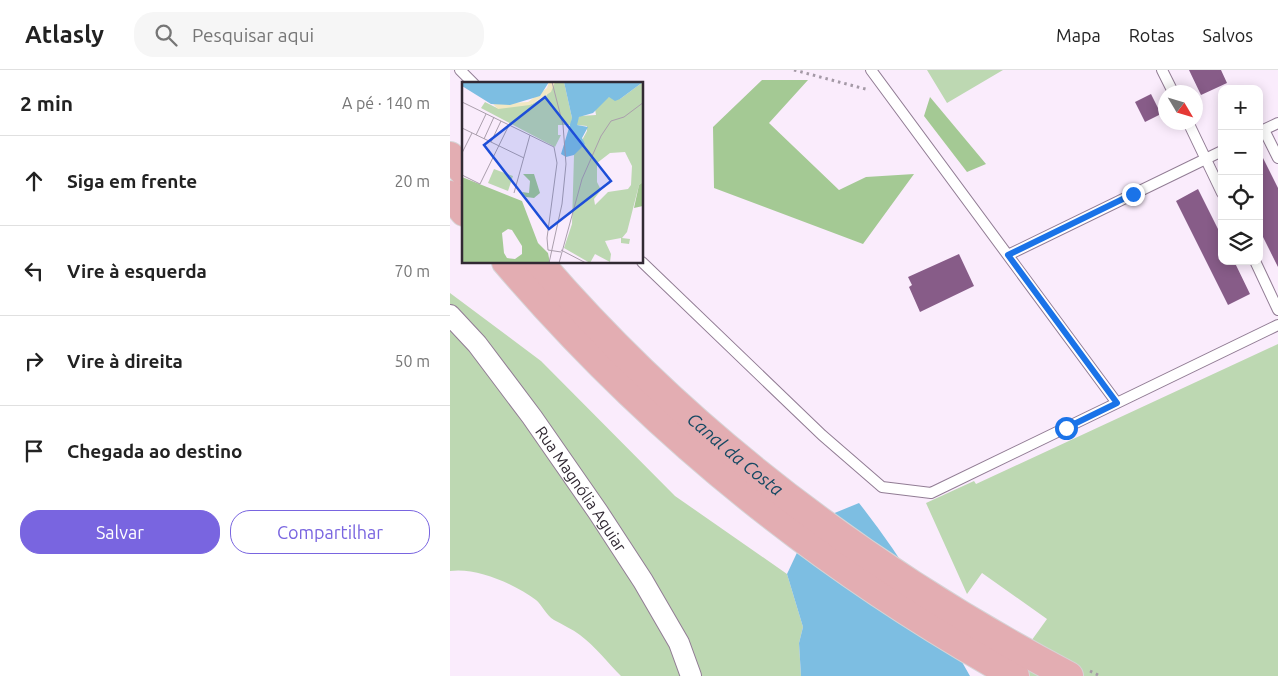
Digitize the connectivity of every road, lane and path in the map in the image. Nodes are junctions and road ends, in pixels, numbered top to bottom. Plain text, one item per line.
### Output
1 (460, 70) edge
2 (794, 70) edge
3 (872, 70) edge
4 (1162, 70) edge
5 (472, 82) edge
6 (1170, 85) edge
7 (890, 96) junction
8 (1278, 123) edge
9 (1192, 130) edge
10 (1263, 130) edge
11 (1263, 133) edge
12 (1218, 152) edge
13 (450, 156) edge
14 (1278, 158) edge
15 (1205, 159) junction
16 (462, 170) edge
17 (1218, 185) edge
18 (450, 196) edge
19 (462, 210) edge
20 (1008, 255) junction
21 (508, 264) edge
22 (541, 264) edge
23 (644, 264) edge
24 (1257, 265) edge
25 (1278, 310) edge
26 (450, 315) edge
27 (1278, 325) edge
28 (1117, 403) junction
29 (691, 676) edge
30 (1015, 676) edge
31 (1069, 676) edge

1 - 5 lane
2 - 7 path
3 - 7 lane
4 - 6 lane
7 - 20 lane
8 - 10 lane
9 - 15 lane
11 - 14 lane
12 - 15 lane
13 - 16 main road
15 - 17 lane
15 - 20 lane
18 - 19 main road
20 - 28 lane
21 - 30 main road
22 - 31 main road
23 - 28 lane
24 - 25 lane
26 - 29 street, Rua Magnólia Aguiar
27 - 28 lane

